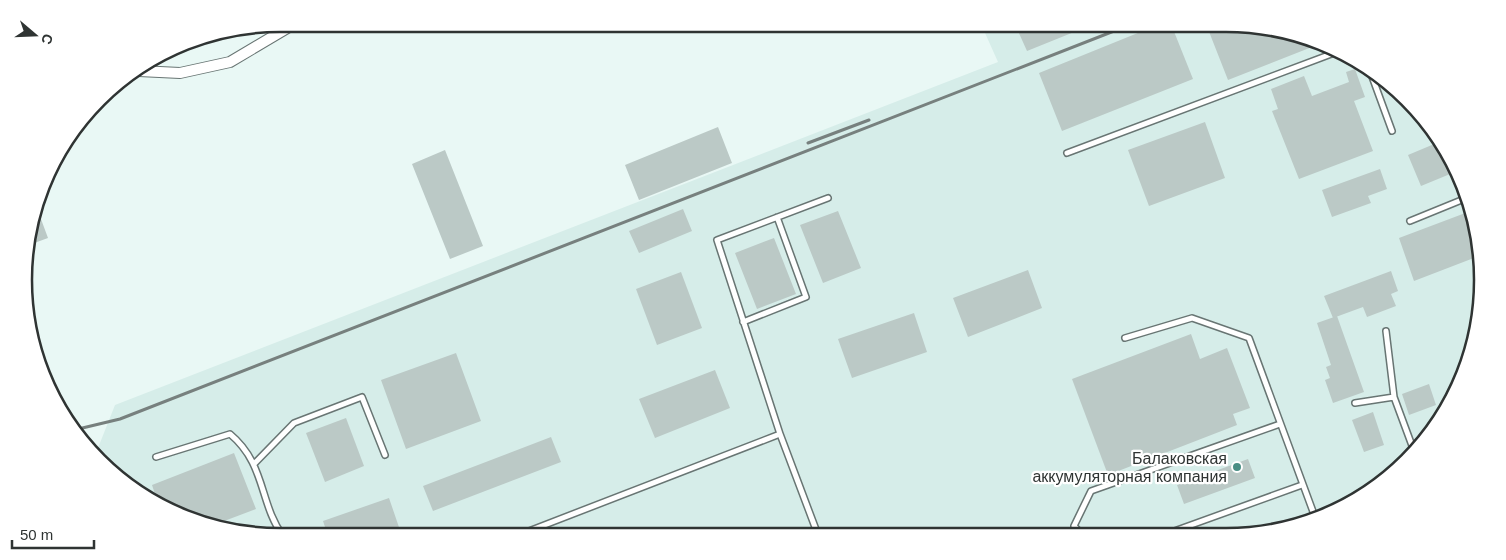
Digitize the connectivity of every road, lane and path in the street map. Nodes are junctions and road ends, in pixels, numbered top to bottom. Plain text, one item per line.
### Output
1 (281, 32) edge
2 (1329, 55) edge
3 (146, 72) edge
4 (1374, 82) edge
5 (1392, 131) dead end
6 (1067, 153) dead end
7 (828, 198) dead end
8 (1460, 201) edge
9 (778, 217) junction
10 (1410, 221) dead end
11 (743, 322) junction
12 (1386, 331) dead end
13 (1125, 338) dead end
14 (1394, 397) junction
15 (1355, 403) dead end
16 (1280, 424) junction
17 (780, 434) junction
18 (1411, 444) edge
19 (385, 455) dead end
20 (156, 457) dead end
21 (254, 464) junction
22 (1302, 485) junction
23 (1313, 512) edge
24 (280, 528) edge
25 (537, 528) edge
26 (815, 528) edge
27 (1076, 528) edge
28 (1183, 528) edge

1 - 3 street
2 - 6 lane
4 - 5 lane
7 - 9 lane
8 - 10 lane
9 - 11 lane
9 - 11 lane
11 - 17 lane
12 - 14 lane
13 - 16 lane
14 - 15 lane
14 - 18 lane
16 - 22 lane
16 - 27 lane
17 - 25 lane
17 - 26 lane
19 - 21 lane
20 - 21 lane
21 - 24 lane
22 - 23 lane
22 - 28 lane

